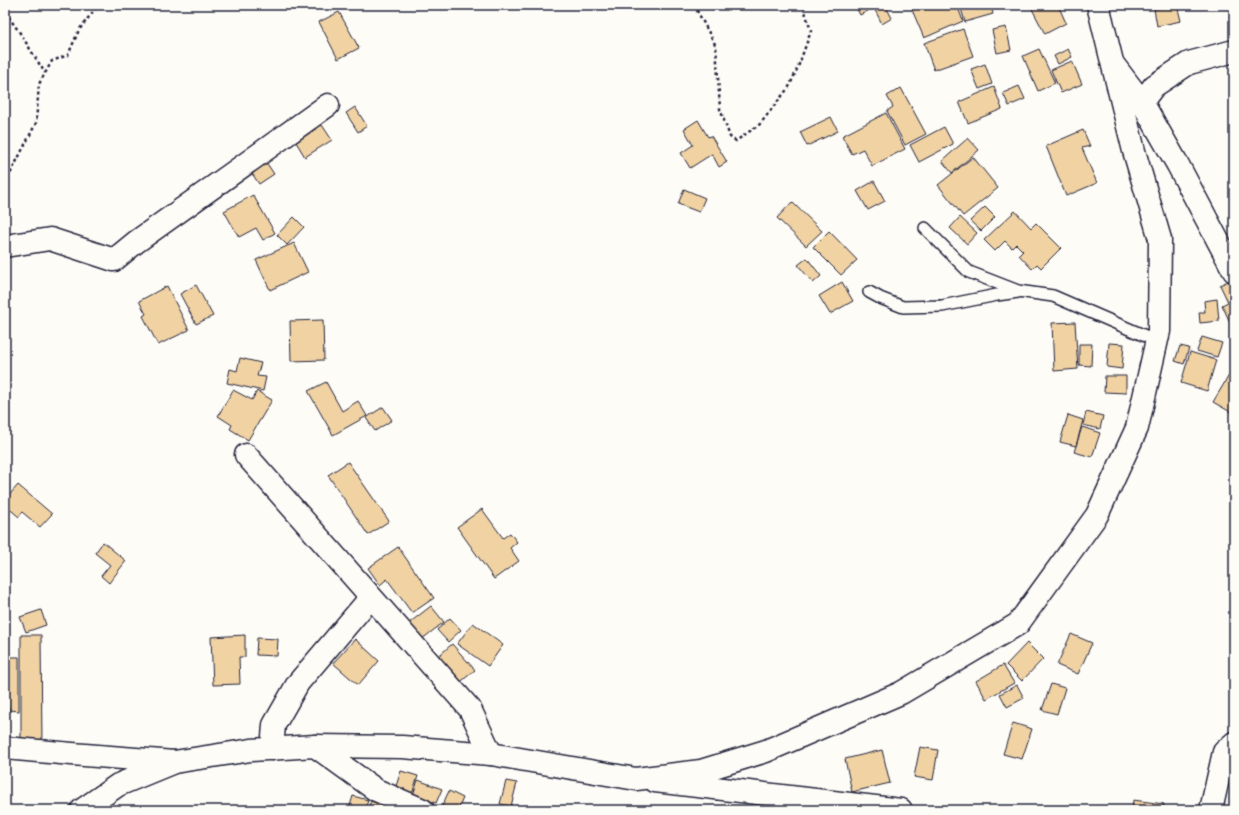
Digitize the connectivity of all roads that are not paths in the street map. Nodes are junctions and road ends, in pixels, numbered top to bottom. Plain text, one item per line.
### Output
1 (1098, 5) edge
2 (1234, 51) edge
3 (1112, 64) junction
4 (1142, 102) junction
5 (328, 105) dead end
6 (925, 228) dead end
7 (5, 246) edge
8 (1234, 271) edge
9 (869, 292) dead end
10 (1020, 292) junction
11 (1157, 341) junction
12 (246, 455) dead end
13 (371, 597) junction
14 (1234, 743) edge
15 (315, 746) junction
16 (5, 748) edge
17 (272, 748) junction
18 (491, 754) junction
19 (174, 762) junction
20 (636, 778) junction
21 (82, 810) edge
22 (423, 810) edge
23 (901, 810) edge
24 (1211, 810) edge

1 - 3 street
2 - 4 street
3 - 4 street
3 - 11 street
4 - 8 street
5 - 7 street
6 - 10 lane
9 - 10 lane
10 - 11 lane
11 - 20 street
12 - 13 street
13 - 17 street
13 - 18 street
14 - 24 street
15 - 17 street
15 - 18 street
15 - 22 street
16 - 19 street
17 - 19 street
18 - 20 street
19 - 21 street
20 - 23 street

